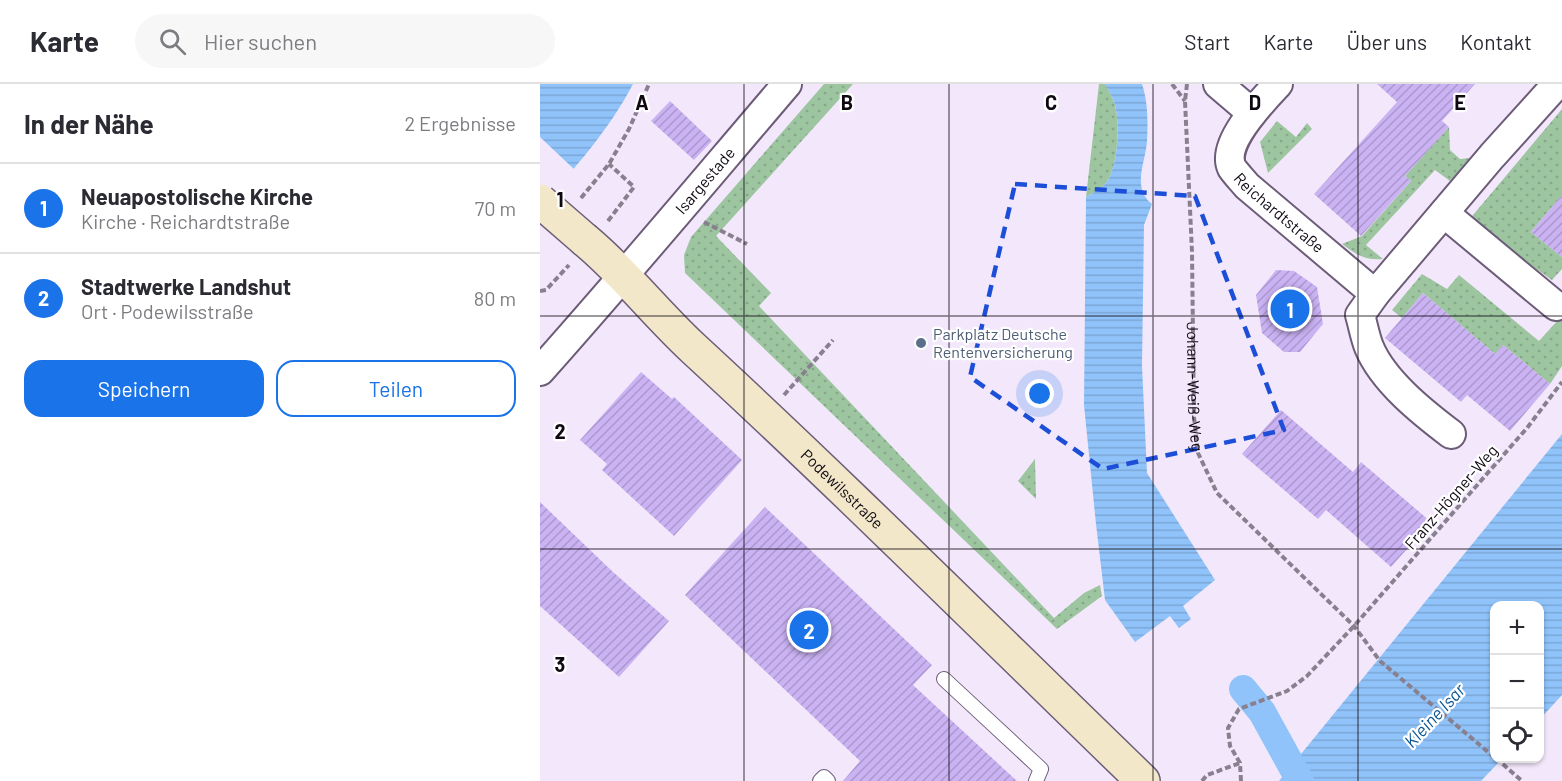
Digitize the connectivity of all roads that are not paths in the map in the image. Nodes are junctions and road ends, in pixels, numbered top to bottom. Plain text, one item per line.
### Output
1 (787, 84) edge
2 (1218, 84) edge
3 (1278, 84) edge
4 (1557, 84) edge
5 (1252, 113) junction
6 (540, 201) edge
7 (1444, 213) junction
8 (624, 277) junction
9 (1375, 294) junction
10 (1556, 306) dead end
11 (540, 371) edge
12 (1451, 434) dead end
13 (944, 679) dead end
14 (820, 781) edge
15 (828, 781) edge
16 (1036, 781) edge
17 (1143, 781) edge

1 - 8 street, Isargestade
2 - 5 street
3 - 5 street, Reichardtstraße
4 - 7 street
5 - 9 street, Reichardtstraße
6 - 8 main road, Podewilsstraße, bridge
7 - 9 street
7 - 10 street
8 - 11 street, Isargestade
8 - 17 main road, Podewilsstraße
9 - 12 street
13 - 16 lane
14 - 15 lane

